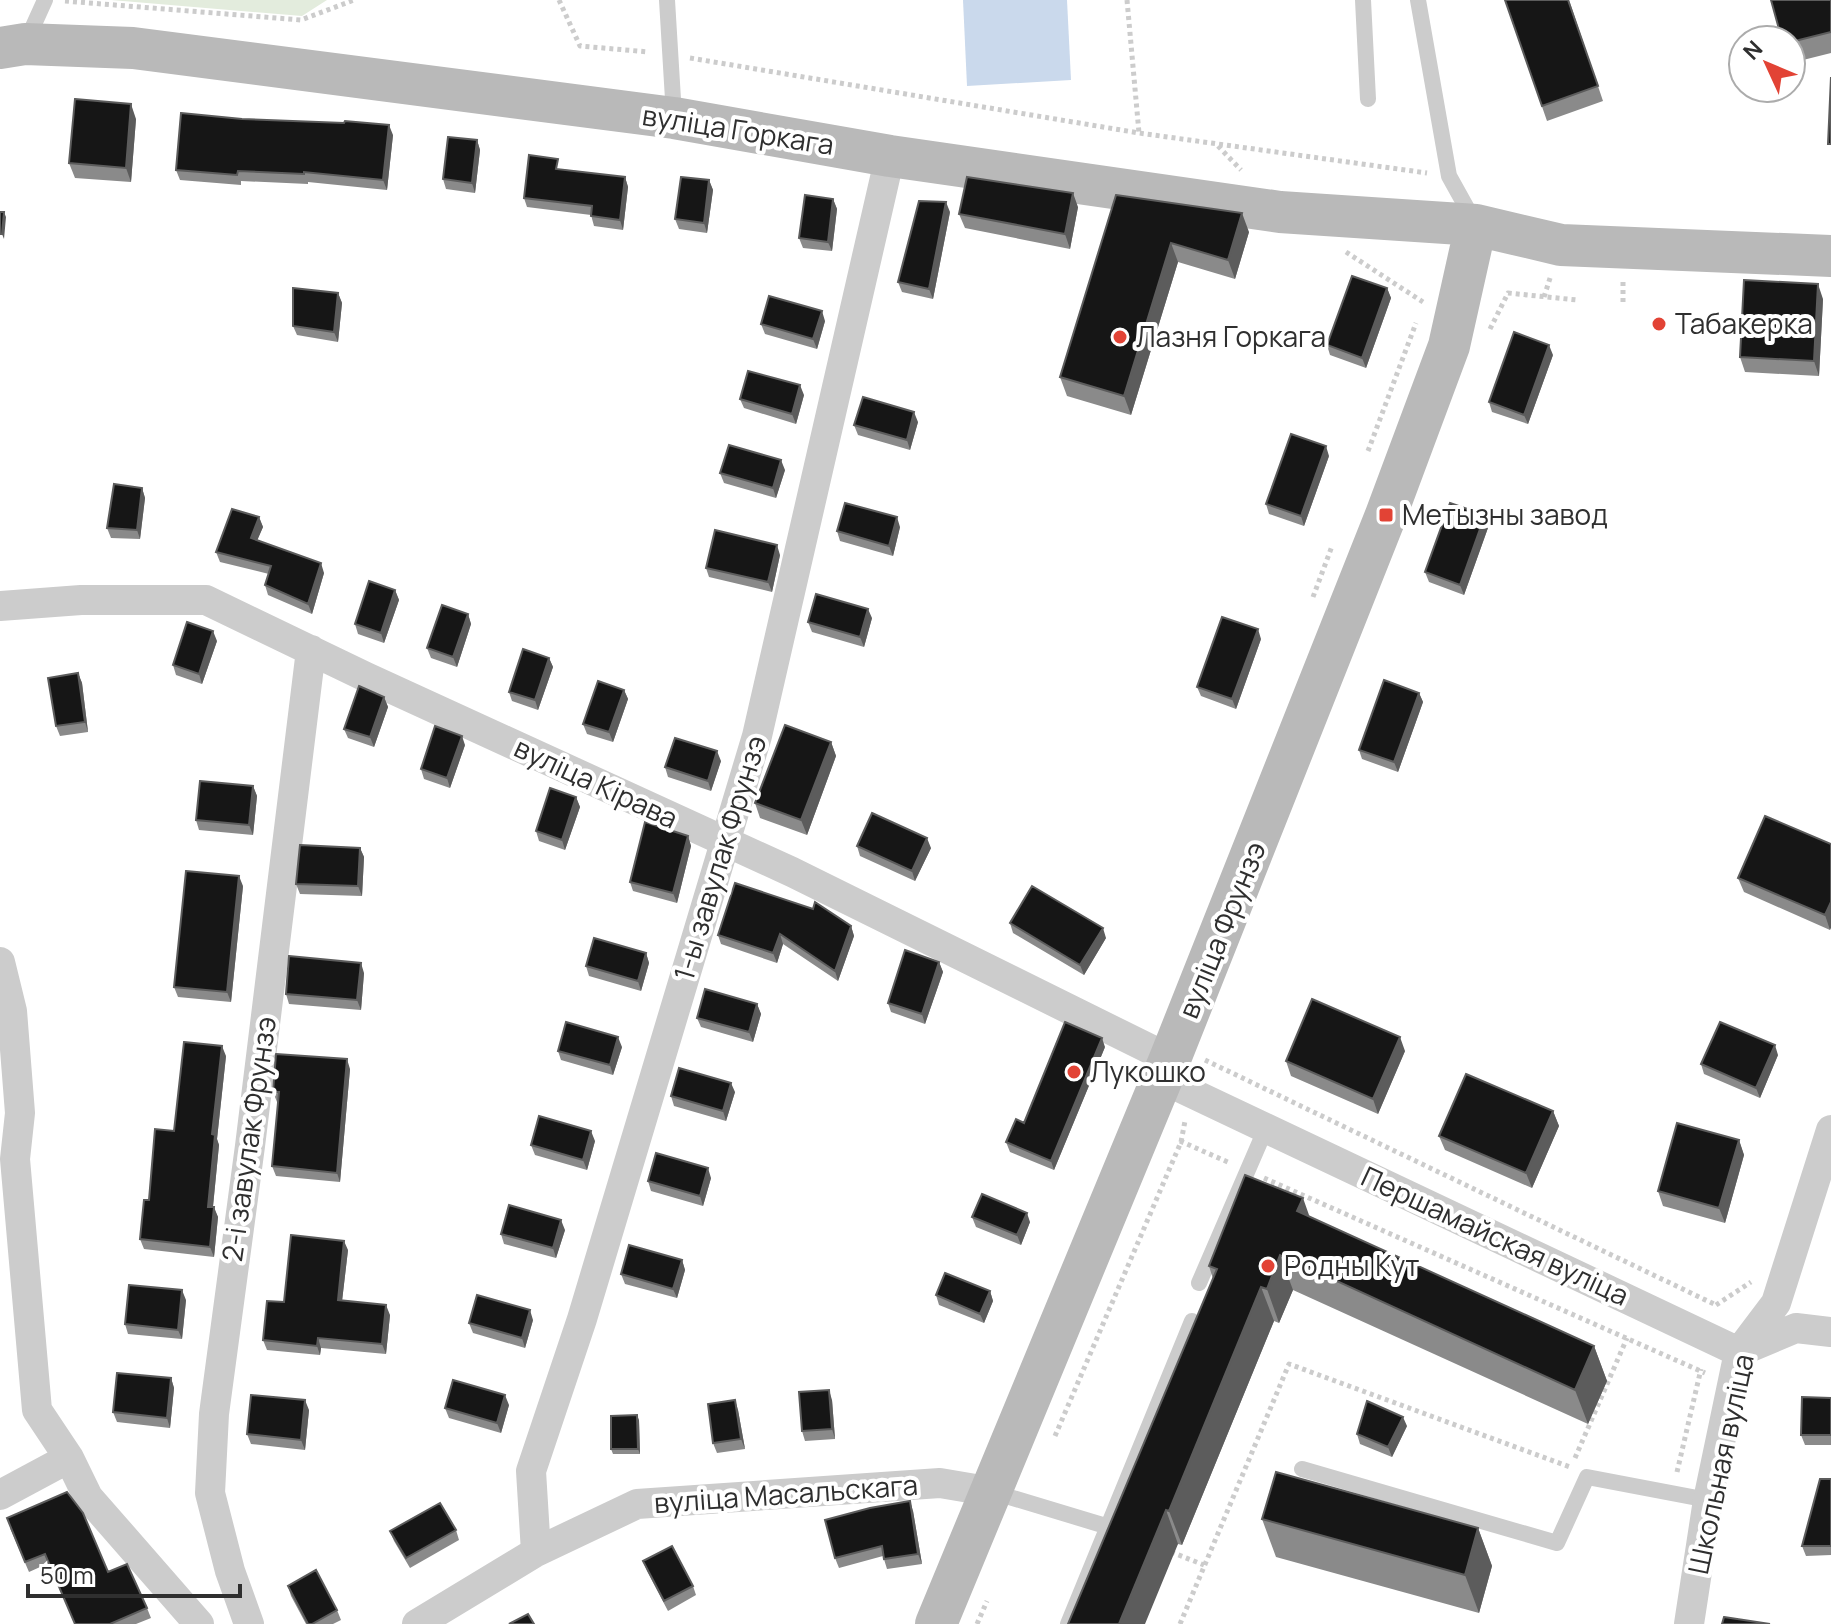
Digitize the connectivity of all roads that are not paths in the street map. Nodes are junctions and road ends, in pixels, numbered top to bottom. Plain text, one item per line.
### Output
1 (45, 0) edge
2 (667, 0) edge
3 (1363, 0) edge
4 (1418, 0) edge
5 (13, 46) edge
6 (1368, 99) dead end
7 (674, 118) junction
8 (890, 156) junction
9 (1476, 225) junction
10 (1831, 256) edge
11 (0, 606) edge
12 (311, 650) junction
13 (725, 842) junction
14 (0, 962) edge
15 (1179, 1066) junction
16 (1266, 1128) junction
17 (1831, 1130) edge
18 (8, 1161) edge
19 (1199, 1283) dead end
20 (1192, 1321) edge
21 (1831, 1332) edge
22 (1737, 1364) junction
23 (69, 1458) junction
24 (1302, 1469) dead end
25 (993, 1492) junction
26 (0, 1495) edge
27 (1708, 1500) junction
28 (1109, 1527) junction
29 (536, 1552) junction
30 (199, 1624) edge
31 (249, 1624) edge
32 (417, 1624) edge
33 (936, 1624) edge
34 (1068, 1624) edge
35 (1689, 1624) edge

1 - 5 lane
2 - 7 lane
3 - 6 lane
4 - 9 lane
5 - 7 street, вуліца Горкага
7 - 8 street, вуліца Горкага
8 - 9 street, вуліца Горкага
8 - 13 street, 1-ы завулак Фрунзэ
9 - 10 street, вуліца Горкага
9 - 15 street, вуліца Фрунзэ
11 - 12 street, вуліца Кірава
12 - 13 street, вуліца Кірава
12 - 31 street, 2-і завулак Фрунзэ
13 - 15 street, вуліца Кірава
13 - 29 street, 1-ы завулак Фрунзэ
14 - 18 street
15 - 16 street, Першамайская вуліца
15 - 25 street, вуліца Фрунзэ
16 - 19 lane
16 - 22 street, Першамайская вуліца
17 - 22 street, Школьная вуліца
18 - 23 street
20 - 28 lane
21 - 22 street
22 - 27 street, Школьная вуліца
23 - 26 street
23 - 30 street
24 - 27 lane
25 - 28 lane
25 - 29 street, вуліца Масальскага
25 - 33 street, вуліца Фрунзэ
27 - 35 street, Школьная вуліца
28 - 34 lane
29 - 32 street, вуліца Масальскага

